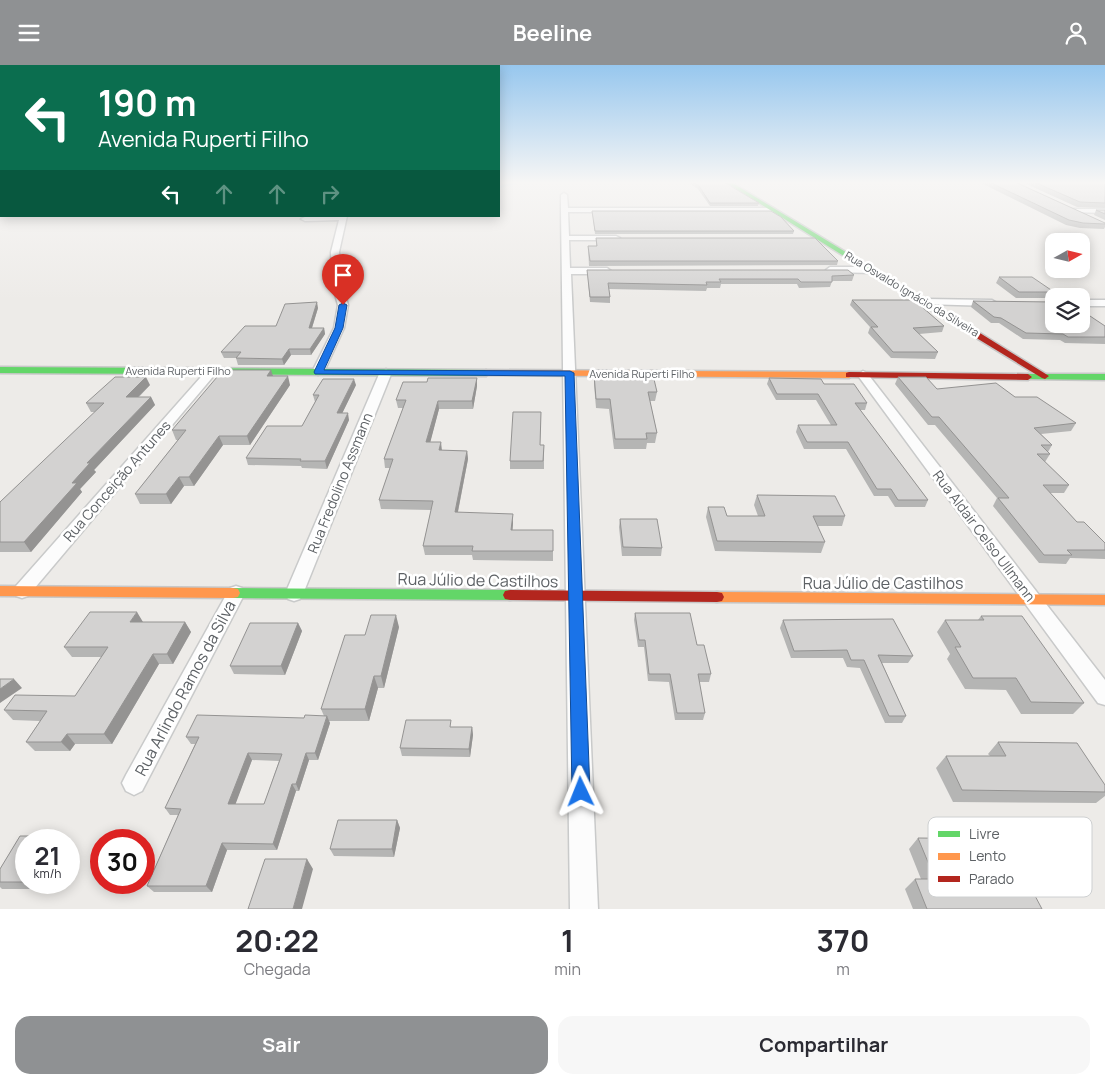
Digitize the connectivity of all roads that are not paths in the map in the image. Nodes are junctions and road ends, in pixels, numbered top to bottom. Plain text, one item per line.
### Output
1 (343, 221) edge
2 (564, 221) edge
3 (790, 221) edge
4 (565, 238) junction
5 (623, 238) edge
6 (799, 238) edge
7 (818, 238) junction
8 (823, 270) edge
9 (872, 270) junction
10 (566, 271) junction
11 (615, 271) edge
12 (926, 302) junction
13 (1004, 303) edge
14 (1090, 303) edge
15 (1105, 303) edge
16 (2, 371) edge
17 (212, 371) junction
18 (318, 372) junction
19 (386, 372) junction
20 (570, 373) junction
21 (863, 375) junction
22 (1045, 376) junction
23 (1105, 377) edge
24 (0, 591) edge
25 (22, 591) junction
26 (236, 593) junction
27 (294, 594) junction
28 (574, 597) junction
29 (1032, 600) junction
30 (1105, 600) edge
31 (1105, 696) edge
32 (134, 783) dead end
33 (584, 909) edge

1 - 18 street
2 - 4 street
3 - 7 street, Rua Osvaldo Ignácio da Silveira
4 - 5 street
4 - 10 street
6 - 7 street
7 - 9 street, Rua Osvaldo Ignácio da Silveira
8 - 9 street
9 - 12 street, Rua Osvaldo Ignácio da Silveira
10 - 11 street
10 - 20 street
12 - 13 street
12 - 22 street, Rua Osvaldo Ignácio da Silveira
14 - 15 street
16 - 17 street, Avenida Ruperti Filho
17 - 18 street, Avenida Ruperti Filho
17 - 25 street, Rua Conceição Antunes
18 - 19 street, Avenida Ruperti Filho
19 - 20 street, Avenida Ruperti Filho
19 - 27 street, Rua Fredolino Assmann
20 - 21 street, Avenida Ruperti Filho
20 - 28 street
21 - 22 street, Avenida Ruperti Filho
21 - 29 street, Rua Aldair Celso Ullmann
22 - 23 street, Avenida Ruperti Filho
24 - 25 street, Rua Júlio de Castilhos
25 - 26 street, Rua Júlio de Castilhos
26 - 27 street, Rua Júlio de Castilhos
26 - 32 street, Rua Arlindo Ramos da Silva
27 - 28 street, Rua Júlio de Castilhos
28 - 29 street, Rua Júlio de Castilhos
28 - 33 street
29 - 30 street, Rua Júlio de Castilhos
29 - 31 street, Rua Aldair Celso Ullmann

